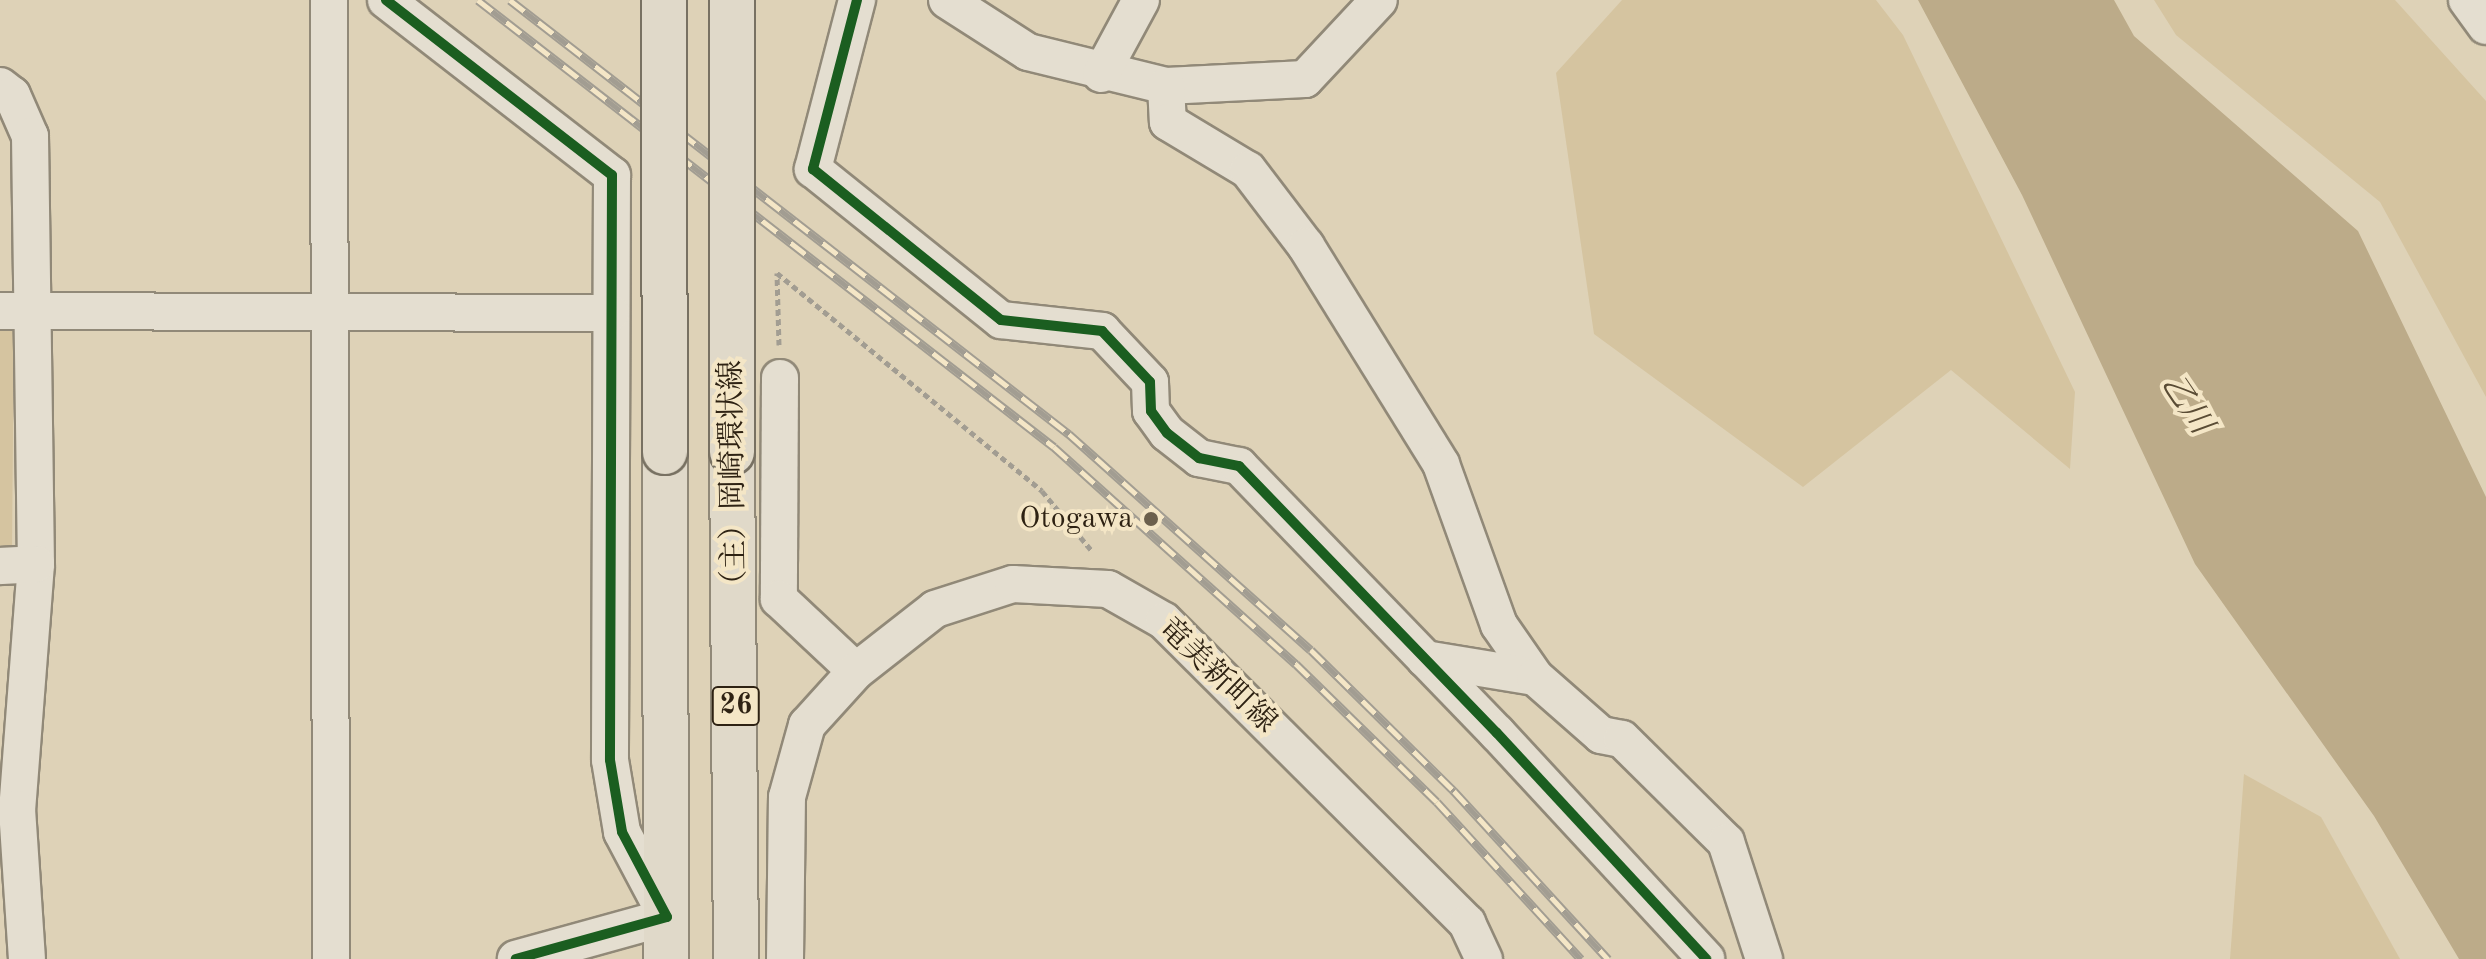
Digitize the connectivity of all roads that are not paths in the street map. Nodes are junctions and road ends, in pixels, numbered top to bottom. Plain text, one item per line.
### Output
1 (329, 0) edge
2 (386, 0) edge
3 (664, 0) edge
4 (732, 0) edge
5 (857, 0) edge
6 (947, 0) edge
7 (1141, 0) edge
8 (1379, 0) edge
9 (2467, 0) edge
10 (2486, 26) edge
11 (1101, 74) junction
12 (0, 86) edge
13 (1166, 86) junction
14 (16, 310) edge
15 (327, 313) junction
16 (611, 313) junction
17 (780, 378) road end
18 (36, 564) junction
19 (0, 566) edge
20 (1425, 659) junction
21 (856, 671) junction
22 (1535, 677) junction
23 (9, 810) edge
24 (666, 938) edge
25 (27, 959) edge
26 (331, 959) edge
27 (516, 959) edge
28 (736, 959) edge
29 (785, 959) edge
30 (1484, 959) edge
31 (1706, 959) edge
32 (1764, 959) edge

1 - 15 street
2 - 16 street
3 - 24 main road, 26, bridge
4 - 28 main road, （主）岡崎環状線 / 26, bridge
5 - 20 street
6 - 11 street
7 - 11 street
8 - 13 street
9 - 10 street
11 - 13 street
12 - 14 street
13 - 22 street
14 - 15 street
14 - 18 street
15 - 16 street
15 - 26 street
16 - 24 street
17 - 21 street
18 - 19 street
18 - 23 street
20 - 22 street
20 - 31 street
21 - 29 street, 竜美新町線
21 - 30 street, 竜美新町線
22 - 32 street
23 - 25 street
24 - 27 street

